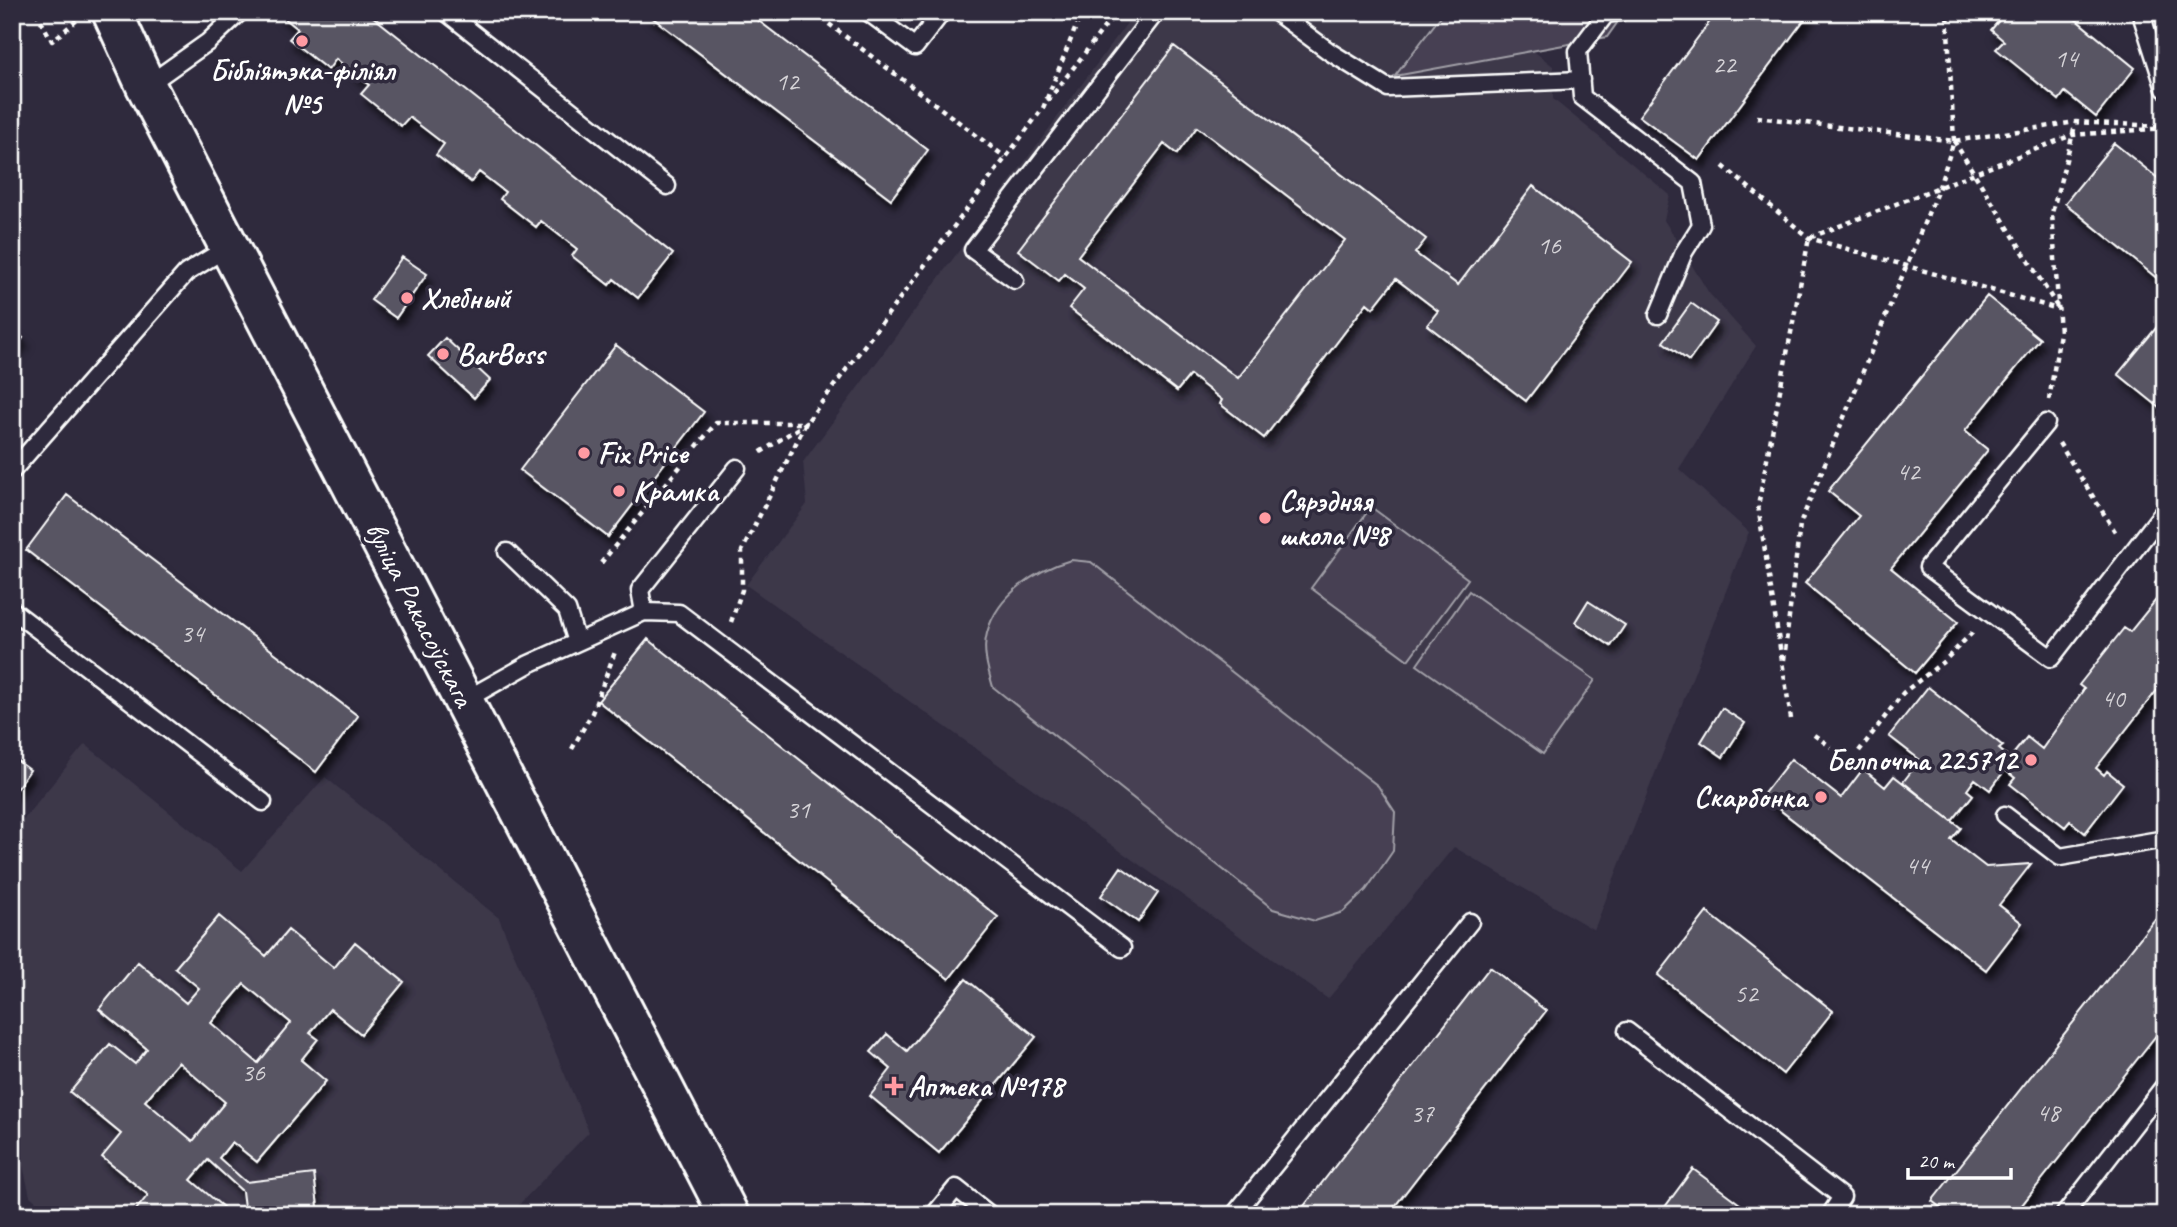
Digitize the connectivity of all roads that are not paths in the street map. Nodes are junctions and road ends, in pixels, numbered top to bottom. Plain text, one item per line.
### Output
1 (112, 12) edge
2 (240, 12) edge
3 (446, 12) edge
4 (868, 12) edge
5 (942, 12) edge
6 (1156, 12) edge
7 (1276, 12) edge
8 (1620, 12) edge
9 (2149, 12) edge
10 (1581, 80) junction
11 (146, 86) junction
12 (2165, 89) edge
13 (667, 187) dead end
14 (230, 246) junction
15 (1015, 280) dead end
16 (1658, 315) dead end
17 (2046, 422) road end
18 (737, 468) dead end
19 (12, 471) edge
20 (2165, 510) edge
21 (507, 552) dead end
22 (12, 611) edge
23 (644, 612) junction
24 (577, 642) junction
25 (465, 700) junction
26 (263, 802) dead end
27 (2005, 815) dead end
28 (2165, 839) edge
29 (1470, 922) dead end
30 (1122, 948) dead end
31 (1627, 1031) dead end
32 (2165, 1085) edge
33 (729, 1215) edge
34 (934, 1215) edge
35 (990, 1215) edge
36 (1234, 1215) edge
37 (1830, 1215) edge
38 (2064, 1215) edge

1 - 11 main road, вуліца Ракасоўскага
2 - 11 lane
3 - 13 lane
4 - 5 lane
6 - 15 lane
7 - 10 lane
8 - 10 lane
9 - 12 lane
10 - 16 lane
11 - 14 main road, вуліца Ракасоўскага
14 - 19 lane
14 - 25 main road, вуліца Ракасоўскага
17 - 20 lane
18 - 23 lane
21 - 24 lane
22 - 26 lane
23 - 24 lane
23 - 30 lane
24 - 25 lane
25 - 33 main road, вуліца Ракасоўскага
27 - 28 lane
29 - 36 lane
31 - 37 lane
32 - 38 lane
34 - 35 lane

